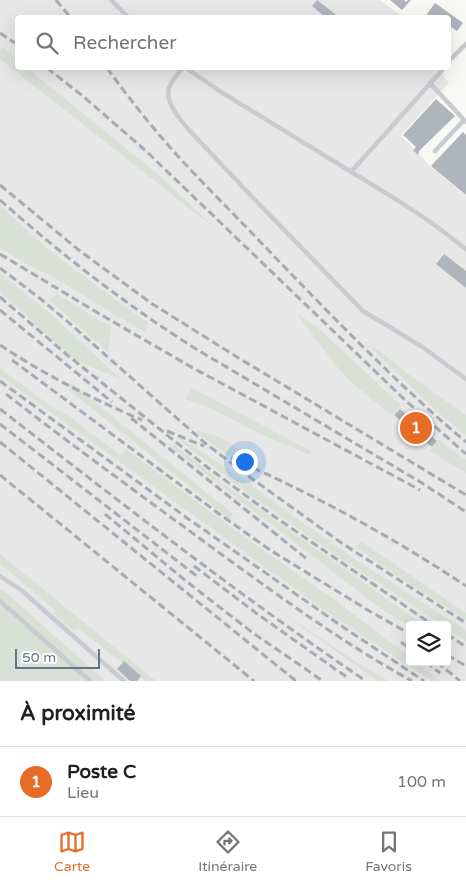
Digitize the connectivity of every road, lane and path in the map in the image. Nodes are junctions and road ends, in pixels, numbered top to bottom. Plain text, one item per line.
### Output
1 (111, 0) edge
2 (126, 15) edge
3 (466, 44) edge
4 (451, 59) edge
5 (181, 70) edge
6 (189, 70) edge
7 (442, 70) edge
8 (430, 82) junction
9 (465, 121) edge
10 (435, 151) dead end
11 (351, 172) junction
12 (466, 249) edge
13 (466, 379) edge
14 (0, 576) edge
15 (0, 601) edge
16 (90, 681) edge
17 (124, 681) edge

1 - 2 lane
3 - 4 lane
5 - 13 lane
6 - 11 lane
7 - 8 lane
8 - 9 lane
8 - 11 lane
9 - 10 lane
11 - 12 lane
14 - 17 lane
15 - 16 lane

